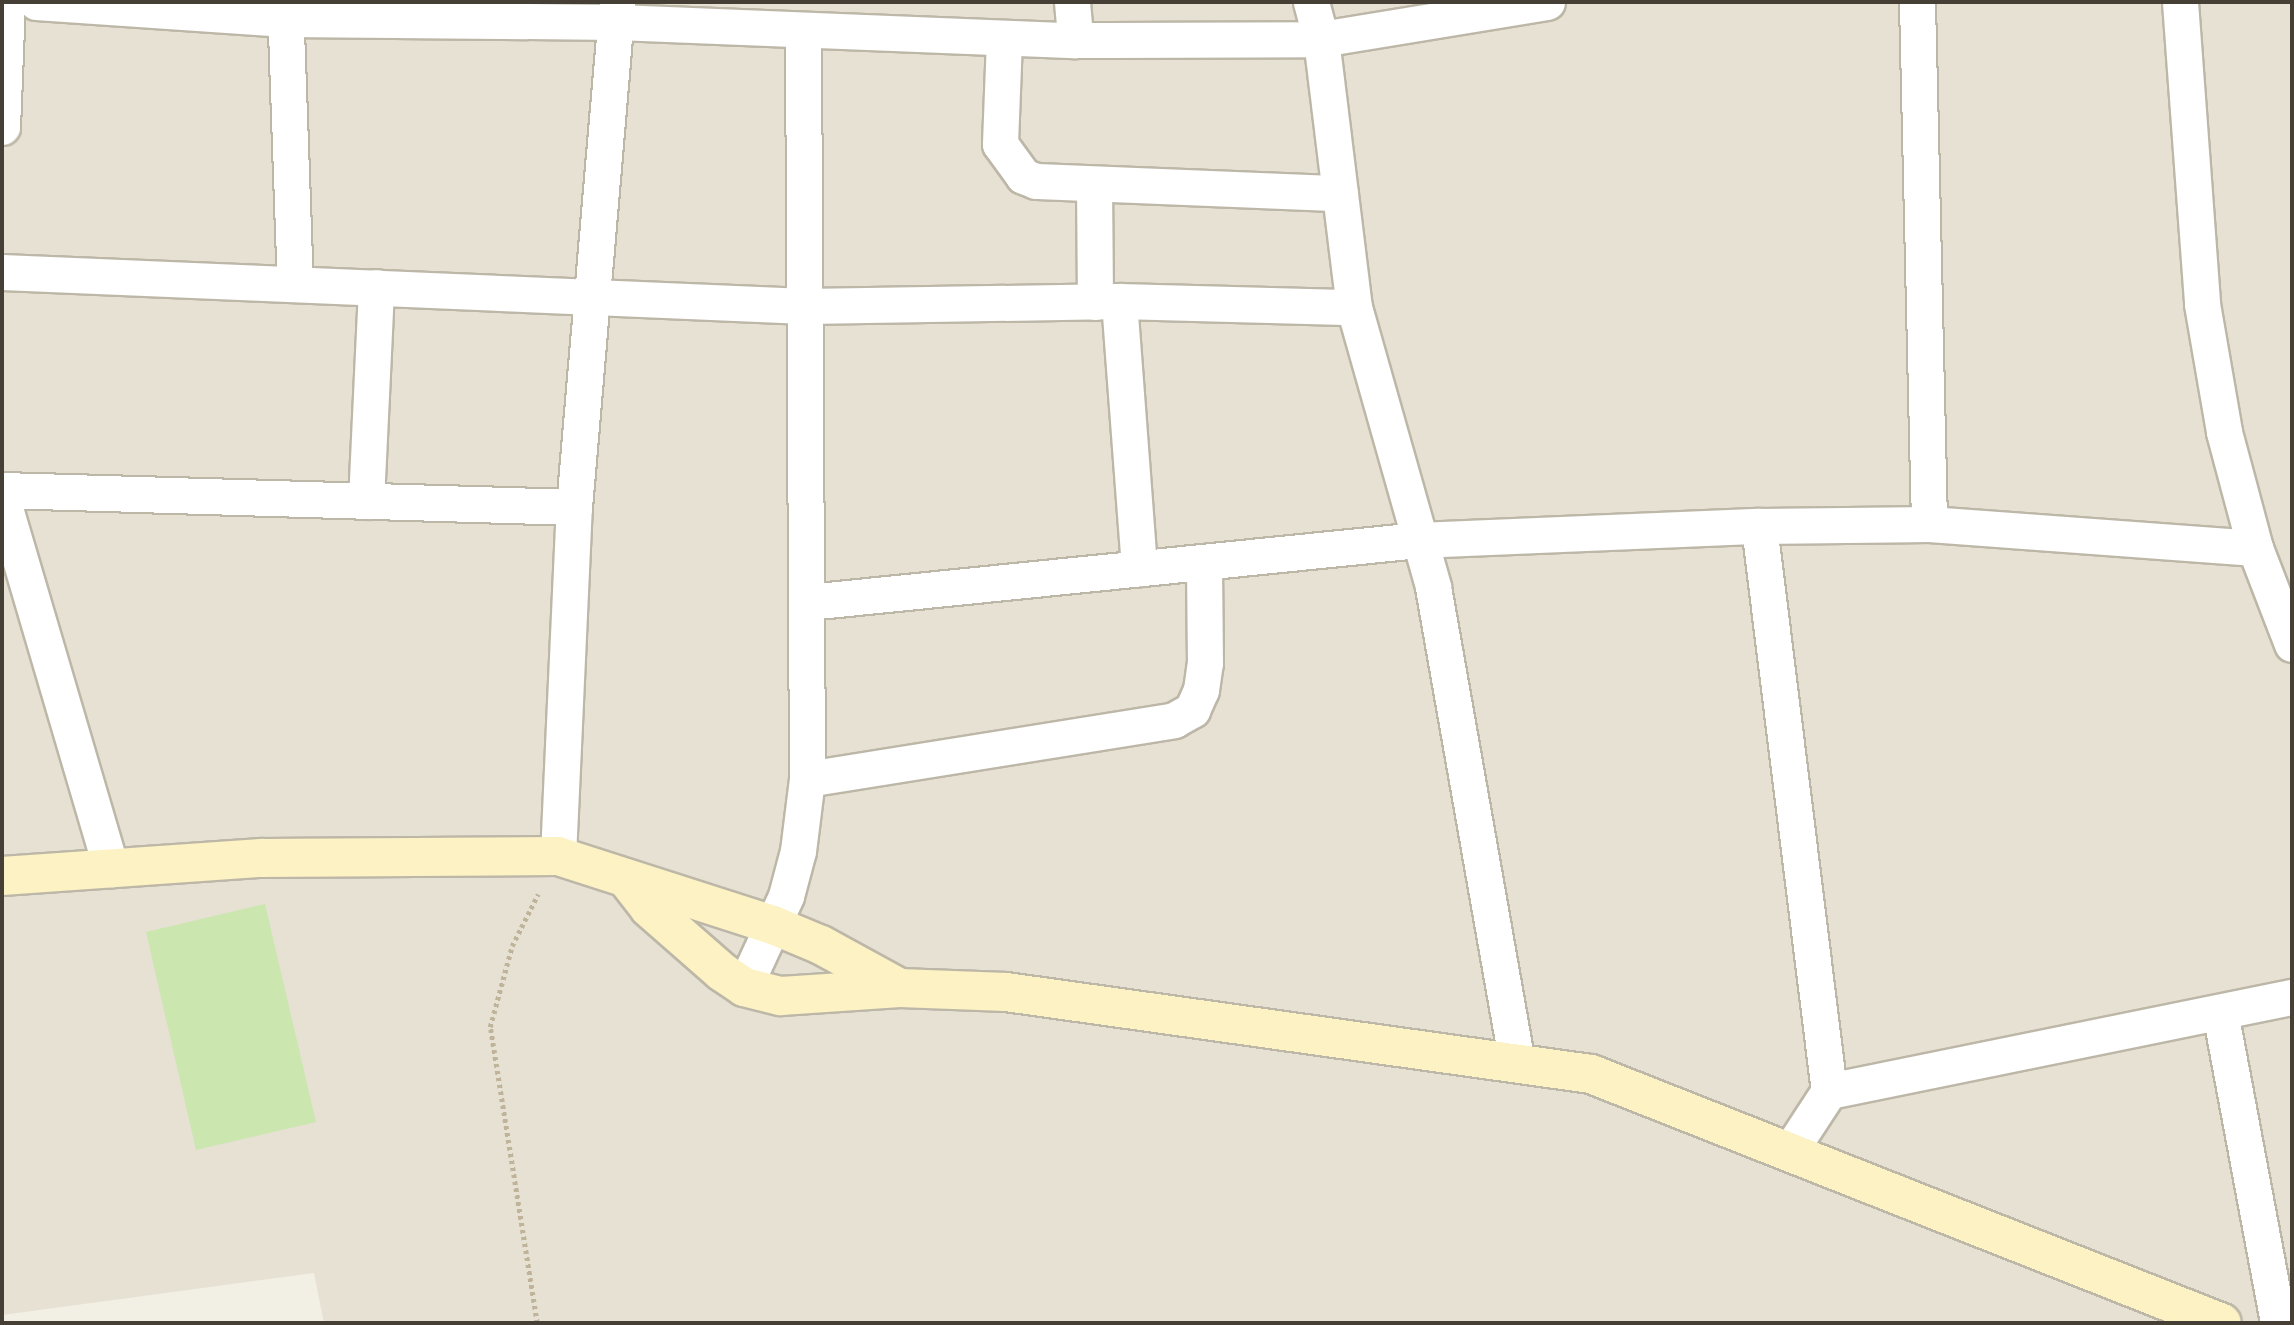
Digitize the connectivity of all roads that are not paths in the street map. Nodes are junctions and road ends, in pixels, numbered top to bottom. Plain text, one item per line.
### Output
1 (7, 2) edge
2 (36, 2) edge
3 (1072, 2) edge
4 (1311, 2) edge
5 (1547, 2) edge
6 (1917, 2) edge
7 (2180, 2) edge
8 (1489, 7) edge
9 (285, 10) edge
10 (617, 12) edge
11 (764, 15) edge
12 (803, 31) junction
13 (1004, 39) junction
14 (1321, 39) junction
15 (1075, 40) junction
16 (3, 88) edge
17 (2, 127) edge
18 (1094, 184) junction
19 (1340, 193) junction
20 (2, 272) edge
21 (295, 283) junction
22 (376, 287) junction
23 (594, 298) junction
24 (1107, 301) junction
25 (805, 306) junction
26 (1353, 307) junction
27 (2, 491) edge
28 (2, 498) edge
29 (366, 501) junction
30 (574, 507) junction
31 (1928, 524) junction
32 (1759, 526) junction
33 (1418, 540) junction
34 (2255, 548) junction
35 (1204, 565) junction
36 (1139, 568) junction
37 (808, 602) junction
38 (2292, 644) edge
39 (807, 779) junction
40 (558, 856) junction
41 (111, 869) junction
42 (2, 876) edge
43 (629, 882) junction
44 (773, 925) junction
45 (744, 987) junction
46 (900, 988) junction
47 (2292, 997) edge
48 (2220, 1012) junction
49 (1516, 1060) junction
50 (1829, 1091) junction
51 (1791, 1150) junction
52 (2222, 1323) edge
53 (2278, 1323) edge

1 - 16 street
2 - 9 street
3 - 15 street
4 - 14 street
5 - 8 street
6 - 31 street
7 - 34 street
8 - 14 street
9 - 10 street
9 - 21 street
10 - 11 street
10 - 23 street
11 - 12 street
12 - 13 street
12 - 25 street
13 - 15 street
13 - 18 street
14 - 15 street
14 - 19 street
16 - 17 street
18 - 19 street
18 - 24 street
19 - 26 street
20 - 21 street
21 - 22 street
22 - 23 street
22 - 29 street
23 - 25 street
23 - 30 street
24 - 25 street
24 - 26 street
24 - 36 street
25 - 37 street
26 - 33 street
27 - 29 street
28 - 41 street
29 - 30 street
30 - 40 street
31 - 32 street
31 - 34 street
32 - 33 street
32 - 50 street
33 - 35 street
33 - 49 street
34 - 38 street
35 - 36 street
35 - 39 street
36 - 37 street
37 - 39 street
39 - 44 street
40 - 41 street
40 - 43 street
41 - 42 street
43 - 44 street
43 - 45 street
44 - 45 street
44 - 46 street
45 - 46 street
46 - 49 street
47 - 48 street
48 - 50 street
48 - 53 street
49 - 51 street
50 - 51 street
51 - 52 street

